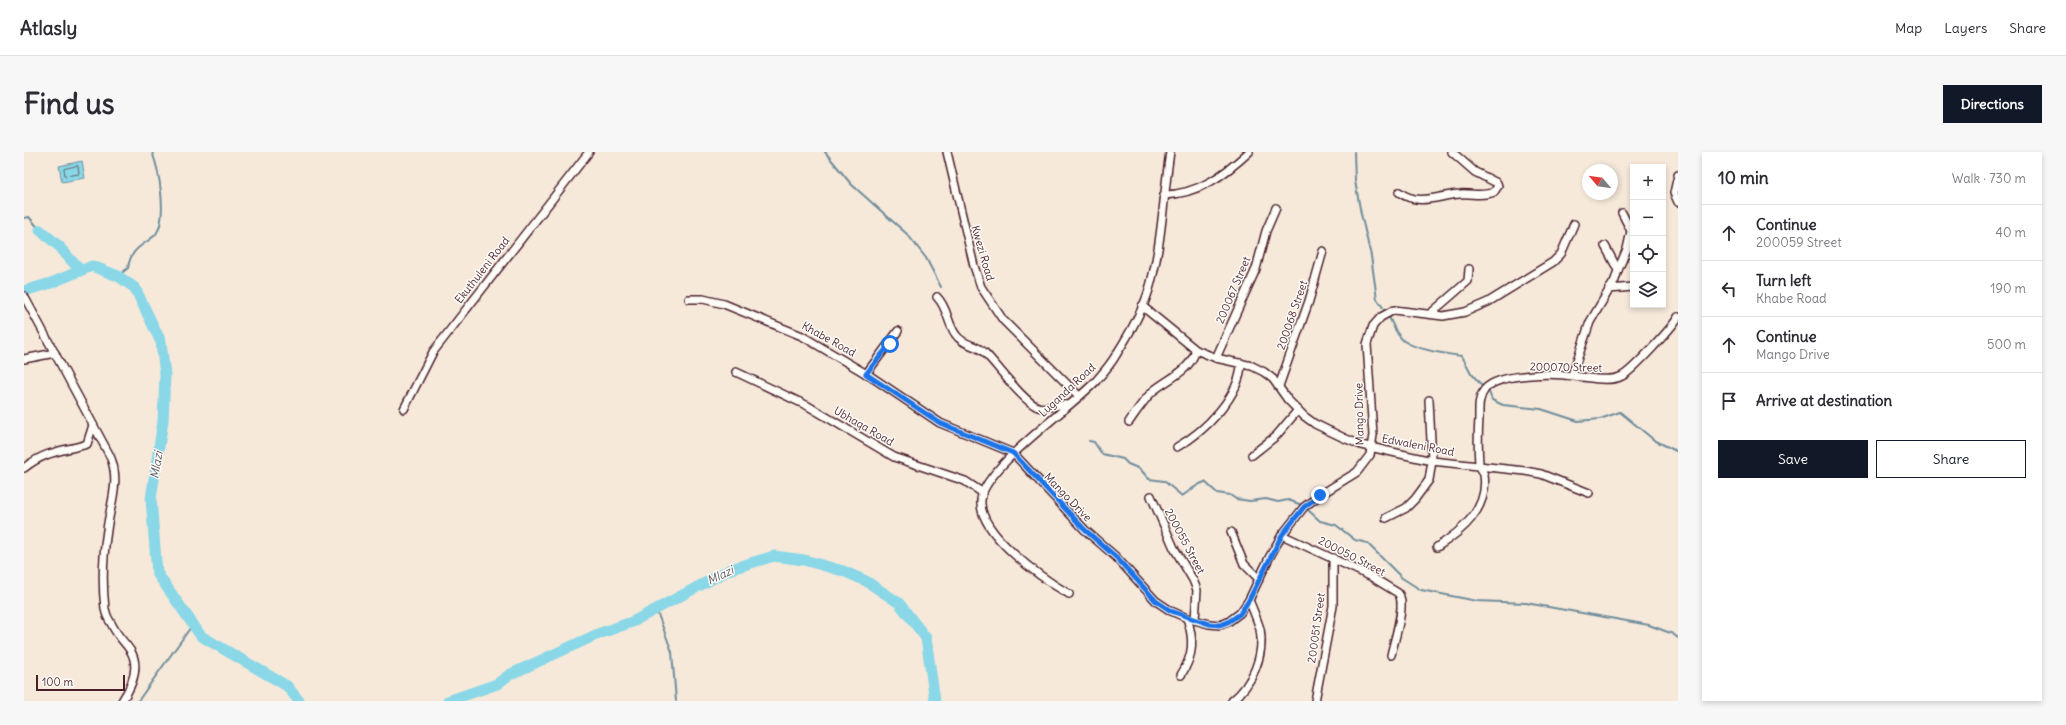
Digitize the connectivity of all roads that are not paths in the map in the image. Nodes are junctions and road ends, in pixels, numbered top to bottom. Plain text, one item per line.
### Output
1 (589, 152) edge
2 (947, 152) edge
3 (1170, 152) edge
4 (1249, 152) edge
5 (1456, 153) edge
6 (1678, 175) edge
7 (1399, 192) dead end
8 (1164, 195) junction
9 (1678, 202) edge
10 (1276, 208) dead end
11 (1622, 213) dead end
12 (1574, 224) dead end
13 (1605, 246) dead end
14 (1323, 251) dead end
15 (1469, 269) dead end
16 (1618, 270) junction
17 (1630, 287) edge
18 (1609, 289) junction
19 (24, 296) edge
20 (937, 297) dead end
21 (689, 299) dead end
22 (1142, 306) junction
23 (1430, 314) junction
24 (1678, 317) edge
25 (1676, 324) edge
26 (898, 331) dead end
27 (1196, 350) junction
28 (55, 353) junction
29 (1216, 358) junction
30 (24, 359) edge
31 (1241, 363) junction
32 (736, 372) dead end
33 (866, 374) junction
34 (1572, 375) junction
35 (1279, 386) junction
36 (1080, 396) junction
37 (1429, 400) dead end
38 (1068, 405) junction
39 (404, 409) dead end
40 (1298, 410) junction
41 (1129, 422) dead end
42 (93, 425) junction
43 (1177, 447) dead end
44 (1372, 447) junction
45 (1013, 453) junction
46 (1252, 455) dead end
47 (1432, 461) junction
48 (1480, 467) junction
49 (24, 468) edge
50 (983, 493) junction
51 (1589, 493) dead end
52 (1151, 496) dead end
53 (1386, 518) dead end
54 (1231, 532) dead end
55 (1282, 535) junction
56 (1437, 547) dead end
57 (1333, 558) junction
58 (1259, 579) junction
59 (1069, 594) dead end
60 (1249, 600) junction
61 (1187, 618) junction
62 (1195, 620) junction
63 (1392, 655) dead end
64 (1181, 674) dead end
65 (122, 701) edge
66 (1232, 701) edge
67 (1315, 701) edge

1 - 39 street, Ekuthuleni Road
2 - 36 street, Kwezi Road
3 - 8 street, Luganda Road
4 - 8 street
5 - 7 street
6 - 9 street
8 - 22 street, Luganda Road
10 - 29 street, 200067 Street
11 - 16 street
12 - 23 street, Mango Drive
13 - 16 street
14 - 35 street, 200068 Street
15 - 23 street
16 - 18 street
17 - 18 street
18 - 34 street
19 - 28 street
20 - 38 street
21 - 33 street, Khabe Road
22 - 27 street, Edwaleni Road
22 - 36 street, Luganda Road
23 - 44 street, Mango Drive
24 - 25 street, 200070 Street
25 - 34 street, 200070 Street
26 - 33 street
27 - 29 street, Edwaleni Road
27 - 41 street
28 - 30 street
28 - 42 street
29 - 31 street, Edwaleni Road
31 - 35 street, Edwaleni Road
31 - 43 street
32 - 50 street, Ubhaqa Road
33 - 45 street, Khabe Road
34 - 48 street, 200070 Street
35 - 40 street, Edwaleni Road
36 - 38 street, Luganda Road
37 - 47 street
38 - 45 street, Luganda Road
40 - 44 street, Edwaleni Road
40 - 46 street
42 - 49 street
42 - 65 street
44 - 47 street, Edwaleni Road
44 - 55 street, Mango Drive
45 - 50 street, Luganda Road
45 - 61 street, Mango Drive
47 - 48 street, Edwaleni Road
47 - 53 street
48 - 51 street, Edwaleni Road
48 - 56 street
50 - 59 street
52 - 62 street, 200055 Street
54 - 58 street
55 - 57 street, 200050 Street
55 - 58 street, Mango Drive
57 - 63 street, 200050 Street
57 - 67 street, 200051 Street
58 - 60 street, Mango Drive
60 - 62 street, Mango Drive
60 - 66 street
61 - 62 street, Mango Drive
61 - 64 street

